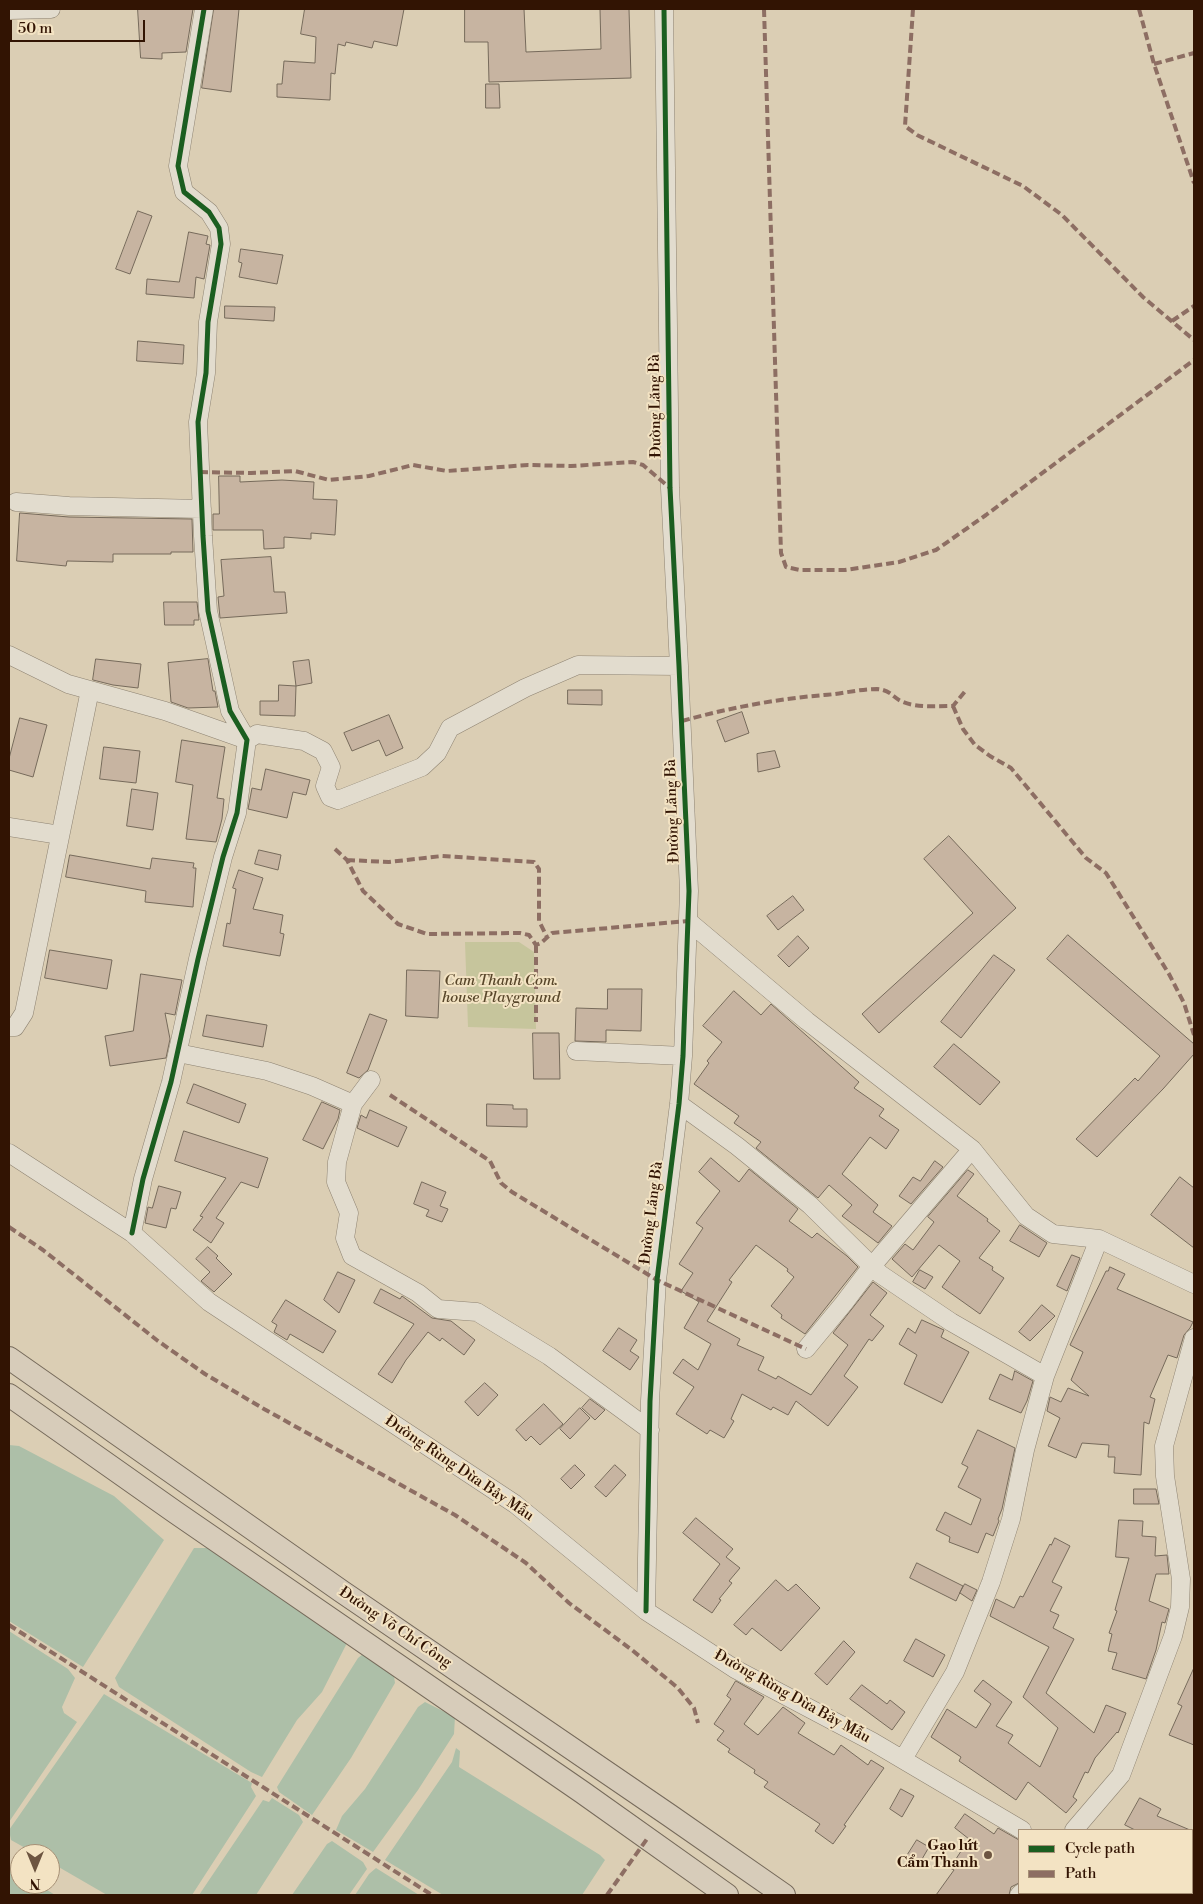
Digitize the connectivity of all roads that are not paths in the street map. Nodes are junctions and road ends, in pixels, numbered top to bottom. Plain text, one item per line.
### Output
1 (51, 9) edge
2 (204, 9) edge
3 (664, 9) edge
4 (9, 10) edge
5 (16, 502) dead end
6 (202, 509) junction
7 (9, 655) edge
8 (679, 666) junction
9 (90, 690) junction
10 (247, 740) junction
11 (9, 827) edge
12 (60, 835) junction
13 (688, 921) junction
14 (9, 1027) edge
15 (576, 1051) dead end
16 (178, 1053) junction
17 (683, 1056) junction
18 (372, 1080) dead end
19 (353, 1104) junction
20 (679, 1104) junction
21 (972, 1149) junction
22 (9, 1153) edge
23 (132, 1233) junction
24 (1099, 1240) junction
25 (872, 1266) junction
26 (1194, 1284) edge
27 (1194, 1338) edge
28 (806, 1349) dead end
29 (9, 1358) edge
30 (1045, 1376) junction
31 (9, 1395) edge
32 (650, 1430) junction
33 (646, 1611) junction
34 (904, 1759) junction
35 (1020, 1829) edge
36 (1075, 1829) edge
37 (727, 1895) edge
38 (784, 1895) edge

1 - 4 street
2 - 6 street
3 - 8 street, Đường Lăng Bà
5 - 6 street
6 - 10 street
7 - 9 street
8 - 10 street
8 - 13 street, Đường Lăng Bà
9 - 10 street
9 - 12 street
10 - 16 street
11 - 12 street
12 - 14 street
13 - 17 street, Đường Lăng Bà
13 - 21 street
15 - 17 street
16 - 19 street
16 - 23 street
17 - 20 street, Đường Lăng Bà
18 - 19 street
19 - 32 street
20 - 25 street
20 - 32 street, Đường Lăng Bà
21 - 24 street
21 - 25 street
22 - 23 street, Đường Rừng Dừa Bảy Mẫu
23 - 33 street, Đường Rừng Dừa Bảy Mẫu
24 - 26 street
24 - 30 street
25 - 28 street
25 - 30 street
27 - 36 street
29 - 38 main road, Đường Võ Chí Công
30 - 34 street
31 - 37 main road, Đường Võ Chí Công
32 - 33 street, Đường Lăng Bà
33 - 34 street, Đường Rừng Dừa Bảy Mẫu
34 - 35 street, Đường Rừng Dừa Bảy Mẫu

